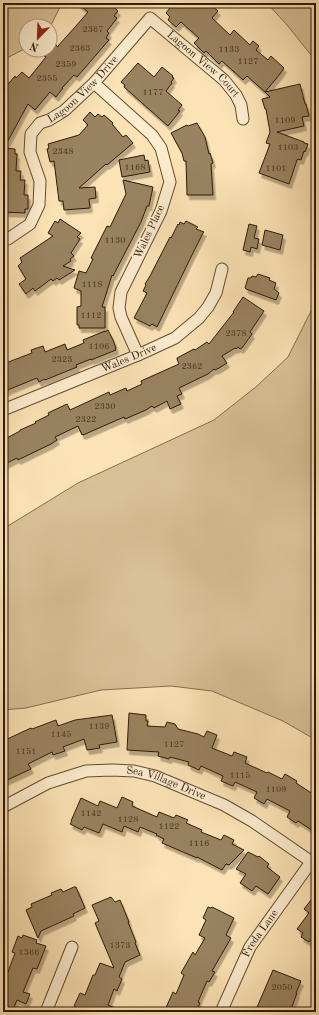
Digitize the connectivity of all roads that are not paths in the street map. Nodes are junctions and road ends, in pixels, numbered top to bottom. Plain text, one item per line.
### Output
1 (150, 18) joint
2 (94, 83) junction
3 (243, 119) dead end
4 (3, 240) edge
5 (222, 269) dead end
6 (138, 355) junction
7 (3, 410) edge
8 (3, 807) edge
9 (313, 864) edge
10 (72, 947) dead end
11 (46, 1012) edge
12 (221, 1012) edge

1 - 2 street, Lagoon View Drive
1 - 3 street, Lagoon View Court
2 - 4 street, Lagoon View Drive
2 - 6 street, Wales Place
5 - 6 street, Wales Drive
6 - 7 street, Wales Drive
8 - 9 street, Sea Village Drive
9 - 12 street, Freda Lane
10 - 11 street

